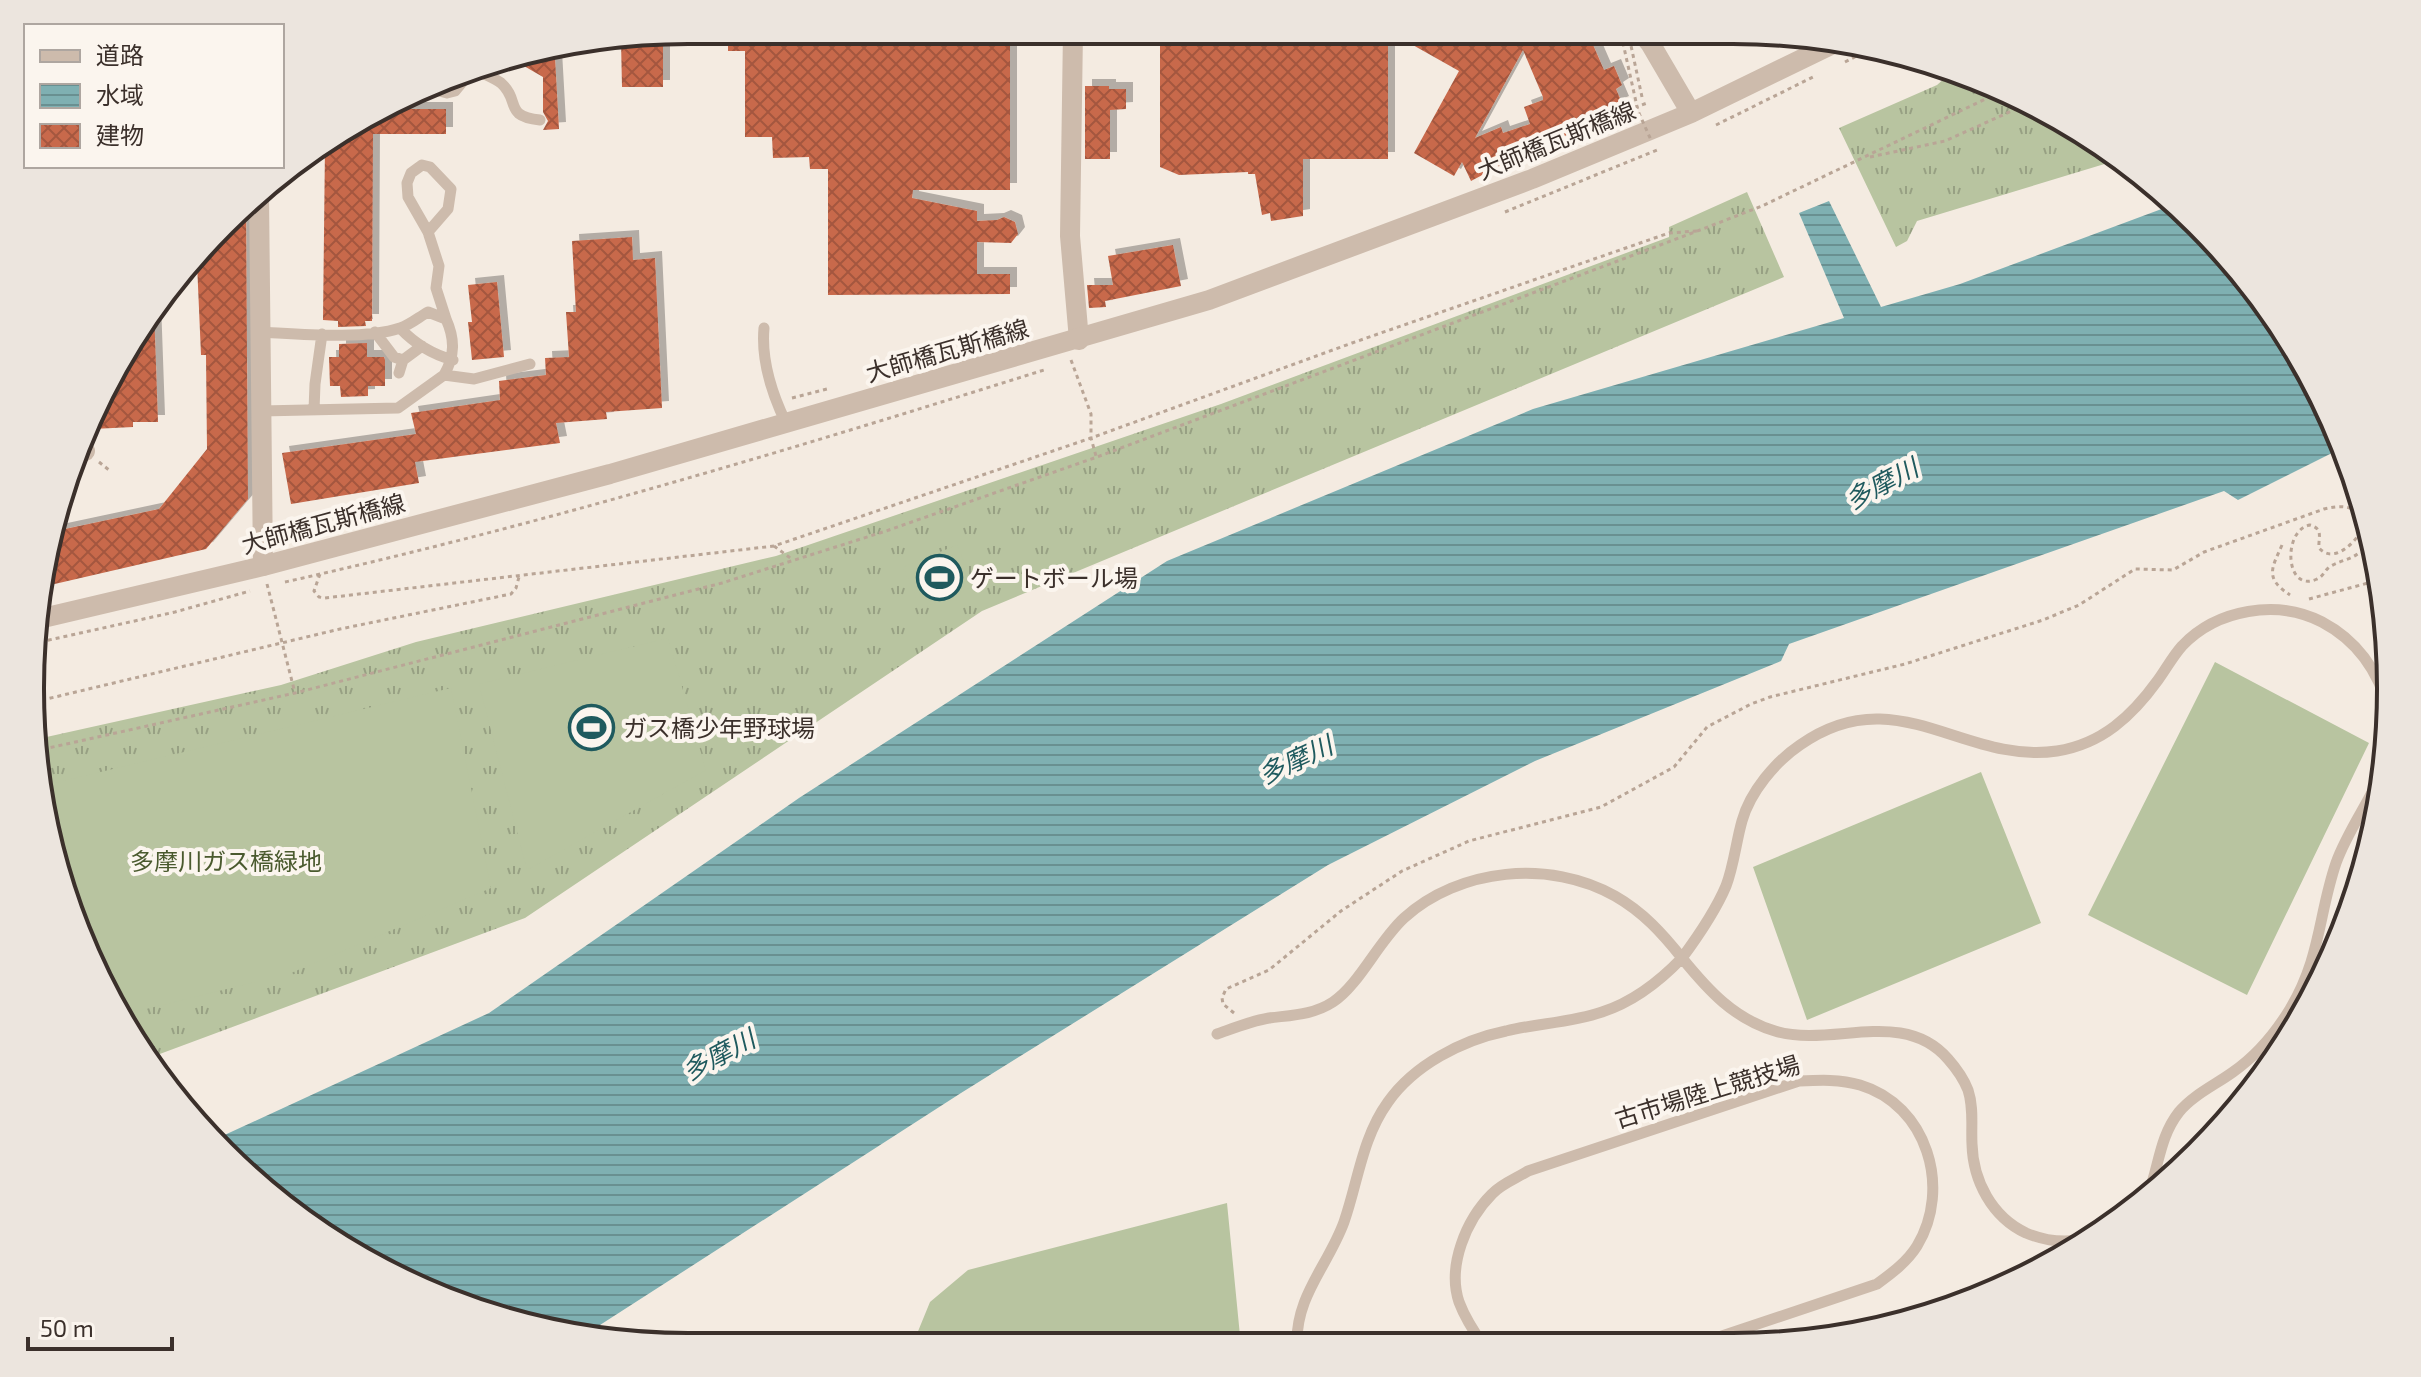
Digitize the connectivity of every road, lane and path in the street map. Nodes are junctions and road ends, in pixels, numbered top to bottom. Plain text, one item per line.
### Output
1 (1073, 44) edge
2 (1623, 44) edge
3 (1631, 44) edge
4 (1651, 44) edge
5 (1820, 50) edge
6 (488, 76) edge
7 (1642, 97) dead end
8 (1989, 97) edge
9 (1647, 103) dead end
10 (2016, 109) edge
11 (1638, 111) junction
12 (1691, 113) junction
13 (540, 120) dead end
14 (1651, 140) dead end
15 (1862, 158) junction
16 (259, 209) edge
17 (1700, 230) junction
18 (428, 232) junction
19 (446, 319) junction
20 (400, 328) junction
21 (764, 328) dead end
22 (260, 332) junction
23 (375, 332) junction
24 (322, 334) junction
25 (1079, 340) junction
26 (422, 346) junction
27 (403, 360) junction
28 (453, 360) junction
29 (1071, 362) dead end
30 (530, 364) dead end
31 (399, 373) dead end
32 (444, 375) junction
33 (314, 410) junction
34 (261, 411) junction
35 (786, 423) junction
36 (1091, 438) junction
37 (1097, 457) junction
38 (2351, 509) edge
39 (2358, 534) edge
40 (2282, 545) dead end
41 (774, 546) junction
42 (2362, 552) edge
43 (794, 561) junction
44 (265, 576) junction
45 (519, 577) junction
46 (281, 583) dead end
47 (2368, 583) edge
48 (255, 590) dead end
49 (2296, 597) dead end
50 (2304, 599) dead end
51 (48, 617) edge
52 (46, 641) edge
53 (283, 643) junction
54 (2377, 677) edge
55 (295, 693) junction
56 (44, 700) edge
57 (47, 748) edge
58 (2367, 800) edge
59 (1682, 958) junction
60 (1240, 1014) dead end
61 (1217, 1034) dead end
62 (2153, 1176) edge
63 (2064, 1241) edge
64 (1297, 1333) edge
65 (1475, 1333) edge
66 (1731, 1333) edge

1 - 25 street
2 - 11 path, bridge
3 - 7 path, bridge
4 - 12 street
5 - 12 street, 大師橋瓦斯橋線
6 - 13 lane
8 - 15 path
9 - 11 path
10 - 15 path
11 - 14 path, bridge
12 - 25 street, 大師橋瓦斯橋線
15 - 17 path
16 - 22 street
17 - 36 path
17 - 37 path
18 - 18 lane
18 - 19 lane
19 - 20 lane
19 - 28 lane
20 - 23 lane
20 - 26 lane
21 - 35 lane
22 - 24 lane
22 - 34 street
23 - 24 lane
23 - 27 lane
24 - 33 lane
25 - 35 street, 大師橋瓦斯橋線
26 - 27 lane
26 - 28 lane
27 - 31 lane
28 - 32 lane
29 - 36 path
30 - 32 lane
32 - 33 lane
33 - 34 lane
34 - 44 street
35 - 44 street, 大師橋瓦斯橋線
36 - 37 path
36 - 41 path
37 - 43 path
38 - 60 path
39 - 42 path
40 - 49 path
41 - 43 path
41 - 45 path
43 - 55 path
44 - 51 street, 大師橋瓦斯橋線
44 - 53 path
45 - 46 path
45 - 53 path
47 - 50 path
48 - 52 path
53 - 55 path
53 - 56 path
54 - 59 lane
55 - 57 path
58 - 62 lane
59 - 61 lane
59 - 63 lane
59 - 64 lane
65 - 66 lane, 古市場陸上競技場

